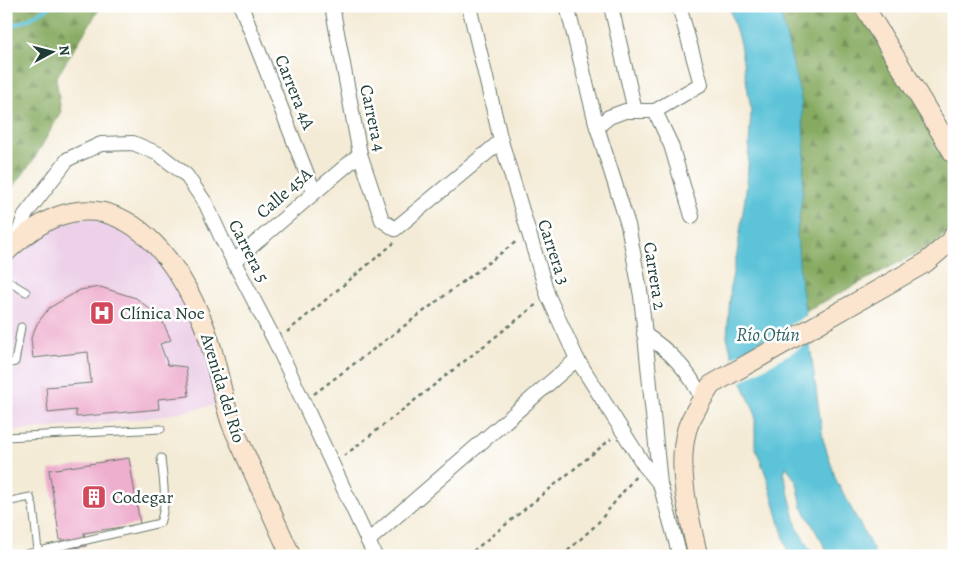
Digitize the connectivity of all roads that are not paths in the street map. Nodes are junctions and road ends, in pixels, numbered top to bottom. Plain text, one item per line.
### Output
1 (240, 6) edge
2 (332, 6) edge
3 (469, 6) edge
4 (567, 6) edge
5 (611, 6) edge
6 (679, 6) edge
7 (864, 6) edge
8 (635, 110) junction
9 (655, 111) junction
10 (597, 127) junction
11 (501, 141) junction
12 (360, 154) junction
13 (954, 154) edge
14 (314, 192) junction
15 (692, 216) dead end
16 (954, 235) edge
17 (10, 248) edge
18 (233, 262) junction
19 (6, 280) edge
20 (26, 292) dead end
21 (21, 327) dead end
22 (644, 334) junction
23 (578, 359) junction
24 (6, 364) edge
25 (707, 392) junction
26 (161, 429) dead end
27 (6, 438) edge
28 (161, 458) dead end
29 (660, 484) junction
30 (6, 502) edge
31 (368, 541) junction
32 (38, 551) junction
33 (18, 556) edge
34 (292, 556) edge
35 (375, 556) edge
36 (680, 556) edge
37 (698, 556) edge

1 - 14 street, Carrera 4A
2 - 12 street, Carrera 4
3 - 11 street, Carrera 3
4 - 10 street, Carrera 2
5 - 8 street
6 - 9 street
7 - 13 main road
8 - 9 street
8 - 10 street
9 - 15 street
10 - 22 street, Carrera 2
11 - 12 street, Carrera 4
11 - 23 street, Carrera 3
12 - 14 street, Calle 45A
14 - 18 street, Calle 45A
16 - 25 main road
17 - 18 street, Carrera 5
17 - 34 main road, Avenida del Río
18 - 31 street, Carrera 5
19 - 20 lane
21 - 24 lane
22 - 25 street
22 - 29 street, Carrera 2
23 - 29 street, Carrera 3
23 - 31 street
25 - 37 main road
26 - 27 lane
28 - 32 lane
29 - 36 street, Carrera 2
30 - 32 lane
31 - 35 street, Carrera 5
32 - 33 lane

